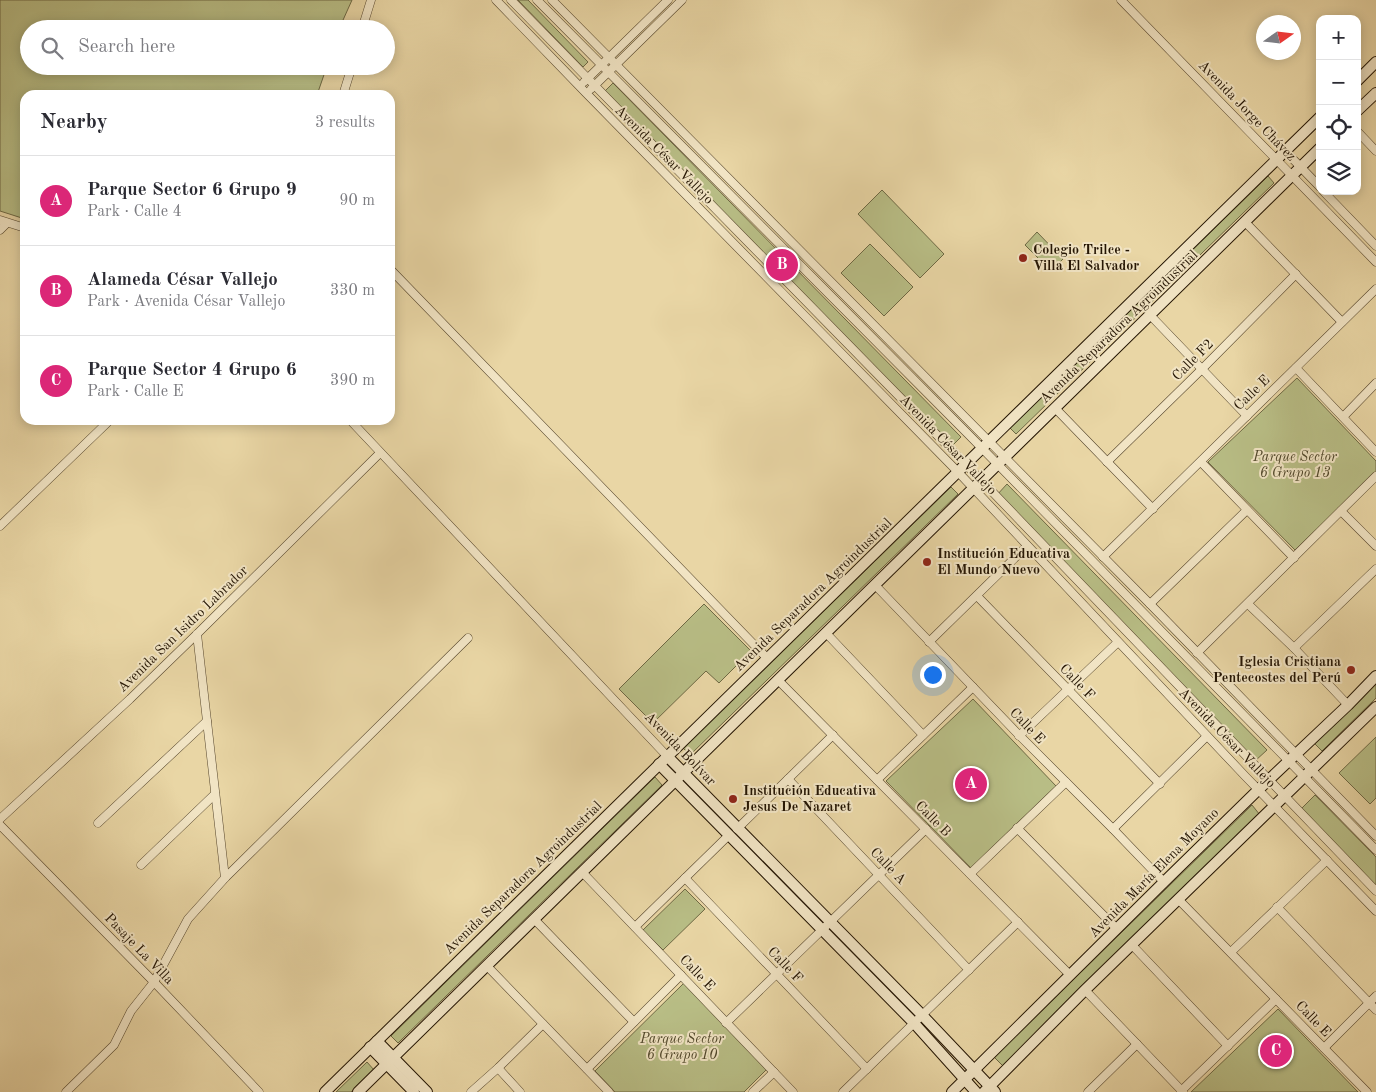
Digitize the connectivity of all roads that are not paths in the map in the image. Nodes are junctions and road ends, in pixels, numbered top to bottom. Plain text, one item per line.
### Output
1 (371, 0) edge
2 (496, 0) edge
3 (512, 0) edge
4 (537, 0) edge
5 (552, 0) edge
6 (668, 0) edge
7 (682, 0) edge
8 (1121, 0) edge
9 (652, 16) junction
10 (365, 20) edge
11 (658, 22) junction
12 (628, 39) junction
13 (635, 45) junction
14 (609, 58) junction
15 (1376, 62) edge
16 (616, 64) junction
17 (602, 65) junction
18 (608, 72) junction
19 (350, 75) edge
20 (1361, 76) edge
21 (588, 79) junction
22 (594, 85) junction
23 (579, 87) junction
24 (345, 90) edge
25 (586, 93) junction
26 (1376, 93) edge
27 (1361, 107) edge
28 (1316, 121) edge
29 (1361, 135) edge
30 (1318, 150) edge
31 (1285, 151) junction
32 (1376, 151) edge
33 (1277, 160) junction
34 (1300, 167) junction
35 (1292, 175) junction
36 (1316, 184) edge
37 (1327, 195) edge
38 (4, 222) edge
39 (1245, 222) junction
40 (20, 227) edge
41 (0, 230) edge
42 (1376, 246) edge
43 (1376, 262) edge
44 (395, 274) edge
45 (1296, 274) junction
46 (1376, 289) edge
47 (1150, 315) junction
48 (1342, 322) junction
49 (1296, 368) junction
50 (1202, 370) junction
51 (1376, 383) edge
52 (1055, 408) junction
53 (1247, 416) junction
54 (1343, 417) junction
55 (105, 425) edge
56 (355, 425) edge
57 (985, 445) junction
58 (1376, 452) edge
59 (380, 453) junction
60 (1001, 461) junction
61 (1107, 462) junction
62 (1200, 462) junction
63 (966, 464) junction
64 (958, 472) junction
65 (1376, 476) edge
66 (982, 480) junction
67 (973, 488) junction
68 (1153, 509) junction
69 (1247, 510) junction
70 (1341, 511) junction
71 (0, 526) edge
72 (1027, 546) junction
73 (1376, 546) edge
74 (1103, 557) junction
75 (1294, 558) junction
76 (1376, 570) edge
77 (875, 585) junction
78 (977, 596) junction
79 (1150, 604) junction
80 (1248, 604) junction
81 (826, 633) junction
82 (198, 634) junction
83 (468, 638) dead end
84 (929, 642) junction
85 (1118, 642) junction
86 (1294, 648) junction
87 (1197, 653) junction
88 (768, 658) junction
89 (1376, 676) edge
90 (778, 680) junction
91 (973, 687) junction
92 (1067, 690) junction
93 (1348, 705) junction
94 (1376, 707) edge
95 (207, 721) junction
96 (833, 735) junction
97 (923, 735) junction
98 (1020, 736) junction
99 (1207, 736) junction
100 (1293, 758) junction
101 (663, 760) junction
102 (683, 773) junction
103 (1307, 773) junction
104 (788, 779) junction
105 (1269, 779) junction
106 (877, 780) junction
107 (676, 781) junction
108 (1066, 782) junction
109 (1160, 784) junction
110 (1258, 790) junction
111 (215, 794) junction
112 (1284, 795) junction
113 (1274, 806) junction
114 (0, 819) edge
115 (98, 823) dead end
116 (738, 828) junction
117 (1017, 828) junction
118 (926, 829) junction
119 (1114, 829) junction
120 (728, 836) junction
121 (1376, 836) edge
122 (1376, 850) edge
123 (1327, 860) junction
124 (141, 865) dead end
125 (582, 872) junction
126 (970, 874) junction
127 (879, 875) junction
128 (224, 878) junction
129 (685, 878) junction
130 (1164, 882) junction
131 (1376, 891) edge
132 (1178, 899) junction
133 (1277, 907) junction
134 (1376, 911) edge
135 (534, 920) junction
136 (831, 922) junction
137 (1018, 922) junction
138 (634, 927) junction
139 (1117, 929) junction
140 (822, 930) junction
141 (1132, 945) junction
142 (1231, 952) junction
143 (487, 966) junction
144 (969, 970) junction
145 (776, 974) junction
146 (681, 975) junction
147 (1070, 975) junction
148 (154, 982) junction
149 (1085, 990) junction
150 (1376, 996) edge
151 (1276, 999) junction
152 (1369, 1003) junction
153 (1376, 1010) edge
154 (922, 1015) junction
155 (634, 1022) junction
156 (726, 1022) junction
157 (914, 1023) junction
158 (543, 1024) junction
159 (374, 1044) junction
160 (1136, 1044) junction
161 (1228, 1046) junction
162 (1324, 1048) junction
163 (390, 1061) junction
164 (498, 1068) junction
165 (587, 1069) junction
166 (867, 1069) junction
167 (975, 1071) junction
168 (774, 1072) junction
169 (965, 1080) junction
170 (990, 1090) edge
171 (1092, 1091) edge
172 (1182, 1091) edge
173 (66, 1092) edge
174 (259, 1092) edge
175 (325, 1092) edge
176 (358, 1092) edge
177 (414, 1092) edge
178 (426, 1092) edge
179 (471, 1092) edge
180 (520, 1092) edge
181 (609, 1092) edge
182 (753, 1092) edge
183 (793, 1092) edge
184 (843, 1092) edge
185 (952, 1092) edge
186 (976, 1092) edge
187 (1367, 1092) edge

1 - 10 street
2 - 23 street, Avenida César Vallejo
3 - 21 street, Avenida César Vallejo
4 - 17 street, Avenida César Vallejo
5 - 14 street, Avenida César Vallejo
6 - 9 street
7 - 11 street
8 - 33 street, Avenida Jorge Chávez
9 - 11 street
9 - 12 street
11 - 13 street
12 - 13 street
12 - 14 street
13 - 16 street
14 - 16 street, Avenida César Vallejo
14 - 17 street
15 - 20 street
16 - 18 street
16 - 57 street, Avenida César Vallejo
17 - 18 street, Avenida César Vallejo
17 - 21 street
18 - 22 street
18 - 57 street, Avenida César Vallejo
19 - 24 street
21 - 22 street, Avenida César Vallejo
21 - 23 street
22 - 25 street
22 - 63 street, Avenida César Vallejo
23 - 25 street, Avenida César Vallejo
25 - 64 street, Avenida César Vallejo
26 - 27 street
28 - 31 street, Avenida Separadora Agroindustrial
29 - 32 street
30 - 34 street, Avenida Separadora Agroindustrial
31 - 33 street, Avenida Separadora Agroindustrial
31 - 34 street, Avenida Jorge Chávez
33 - 35 street, Avenida Jorge Chávez
33 - 57 street, Avenida Separadora Agroindustrial
34 - 35 street, Avenida Separadora Agroindustrial
34 - 36 street, Avenida Jorge Chávez
35 - 39 street, Avenida Separadora Agroindustrial
35 - 43 street, Avenida Jorge Chávez
37 - 42 street
38 - 40 street
38 - 41 street
39 - 45 street
39 - 47 street, Avenida Separadora Agroindustrial
44 - 88 street
45 - 48 street
45 - 50 street, Calle F2
46 - 48 street, Calle E
47 - 50 street
47 - 52 street, Avenida Separadora Agroindustrial
48 - 49 street, Calle E
49 - 53 street, Calle E
49 - 54 street
50 - 53 street
50 - 61 street, Calle F2
51 - 54 street
52 - 60 street, Avenida Separadora Agroindustrial
52 - 61 street
53 - 62 street, Calle E
54 - 58 street
55 - 71 street
56 - 59 street, Avenida Bolívar
57 - 60 street, Avenida César Vallejo
57 - 63 street, Avenida Separadora Agroindustrial
59 - 82 street, Avenida San Isidro Labrador
59 - 101 street, Avenida Bolívar
60 - 66 street, Avenida Separadora Agroindustrial
60 - 74 street, Avenida César Vallejo
60 - 100 street, Avenida César Vallejo
61 - 68 street
62 - 68 street, Calle E
62 - 69 street
63 - 64 street, Avenida Separadora Agroindustrial
63 - 66 street, Avenida César Vallejo
64 - 67 street, Avenida César Vallejo
64 - 88 street, Avenida Separadora Agroindustrial
65 - 70 street
66 - 67 street, Avenida Separadora Agroindustrial
66 - 105 street, Avenida César Vallejo
67 - 72 street, Avenida César Vallejo
67 - 77 street, Avenida Separadora Agroindustrial
68 - 74 street, Calle E
69 - 75 street
69 - 79 street
70 - 73 street
70 - 75 street
72 - 78 street
72 - 85 street, Avenida César Vallejo
74 - 79 street, Avenida César Vallejo
75 - 80 street
76 - 86 street
77 - 81 street, Avenida Separadora Agroindustrial
77 - 84 street, Calle E
78 - 84 street
78 - 92 street, Calle F
79 - 87 street, Avenida César Vallejo
80 - 86 street
80 - 87 street
81 - 90 street, Avenida Separadora Agroindustrial
81 - 97 street
82 - 95 street
82 - 114 street, Avenida San Isidro Labrador
83 - 128 street
84 - 91 street, Calle E
85 - 92 street
85 - 99 street, Avenida César Vallejo
86 - 93 street
87 - 100 street, Avenida César Vallejo
88 - 101 street, Avenida Separadora Agroindustrial
89 - 93 street, Avenida María Elena Moyano
90 - 96 street, Calle B
90 - 102 street, Avenida Separadora Agroindustrial
91 - 97 street
91 - 98 street, Calle E
92 - 98 street
92 - 109 street, Calle F
93 - 100 street, Avenida María Elena Moyano
94 - 103 street
95 - 111 street
95 - 115 street
96 - 104 street
96 - 106 street, Calle B
97 - 106 street
98 - 108 street, Calle E
99 - 109 street
99 - 110 street, Avenida César Vallejo
100 - 103 street, Avenida César Vallejo
100 - 105 street, Avenida María Elena Moyano
101 - 102 street, Avenida Bolívar
101 - 107 street, Avenida Bolívar
101 - 159 street, Avenida Separadora Agroindustrial
102 - 107 street, Avenida Separadora Agroindustrial
102 - 116 street, Avenida Bolívar
103 - 112 street
103 - 121 street, Avenida César Vallejo
103 - 122 street, Avenida César Vallejo
104 - 116 street
104 - 127 street, Calle A
105 - 110 street, Avenida María Elena Moyano
105 - 112 street, Avenida César Vallejo
106 - 118 street, Calle B
107 - 120 street, Avenida Bolívar
107 - 125 street, Avenida Separadora Agroindustrial
108 - 117 street
108 - 119 street, Calle E
109 - 119 street
110 - 113 street, Avenida César Vallejo
110 - 130 street, Avenida María Elena Moyano
111 - 124 street
111 - 128 street
112 - 113 street
112 - 131 street, Avenida César Vallejo
113 - 123 street, Avenida César Vallejo
113 - 132 street
114 - 148 street, Pasaje La Villa
116 - 136 street, Avenida Bolívar
117 - 126 street
117 - 139 street
118 - 126 street, Calle B
118 - 127 street
119 - 130 street, Calle E
120 - 129 street
120 - 140 street, Avenida Bolívar
123 - 133 street
123 - 134 street, Avenida César Vallejo
125 - 135 street, Avenida Separadora Agroindustrial
125 - 138 street, Calle E
126 - 137 street, Calle B
127 - 136 street
127 - 144 street, Calle A
128 - 148 street
129 - 138 street
129 - 145 street, Calle F
130 - 139 street, Avenida María Elena Moyano
132 - 141 street
132 - 142 street, Calle E
133 - 142 street
133 - 152 street
135 - 143 street, Avenida Separadora Agroindustrial
135 - 155 street
136 - 140 street
136 - 154 street, Avenida Bolívar
137 - 144 street
137 - 147 street, Calle B
138 - 146 street, Calle E
139 - 147 street, Avenida María Elena Moyano
140 - 145 street
140 - 157 street, Avenida Bolívar
141 - 149 street
141 - 161 street
142 - 151 street, Calle E
143 - 158 street
143 - 163 street, Avenida Separadora Agroindustrial
144 - 154 street
145 - 156 street
145 - 166 street, Calle F
146 - 155 street
146 - 156 street, Calle E
147 - 167 street, Avenida María Elena Moyano
148 - 173 street
148 - 174 street, Pasaje La Villa
149 - 160 street
149 - 170 street
150 - 152 street
151 - 161 street
151 - 162 street, Calle E
152 - 153 street
152 - 162 street
154 - 157 street
154 - 167 street, Avenida Bolívar
155 - 165 street
156 - 168 street, Calle E
157 - 166 street
157 - 169 street, Avenida Bolívar
158 - 164 street
158 - 165 street
159 - 163 street
159 - 175 street, Avenida Separadora Agroindustrial
160 - 171 street
160 - 172 street
161 - 172 street
162 - 187 street, Calle E
163 - 176 street, Avenida Separadora Agroindustrial
163 - 177 street
163 - 178 street
164 - 179 street
164 - 180 street
165 - 181 street
166 - 184 street
167 - 169 street, Avenida María Elena Moyano
167 - 170 street, Avenida Bolívar
168 - 182 street
168 - 183 street, Calle E
169 - 185 street, Avenida María Elena Moyano
169 - 186 street, Avenida Bolívar

